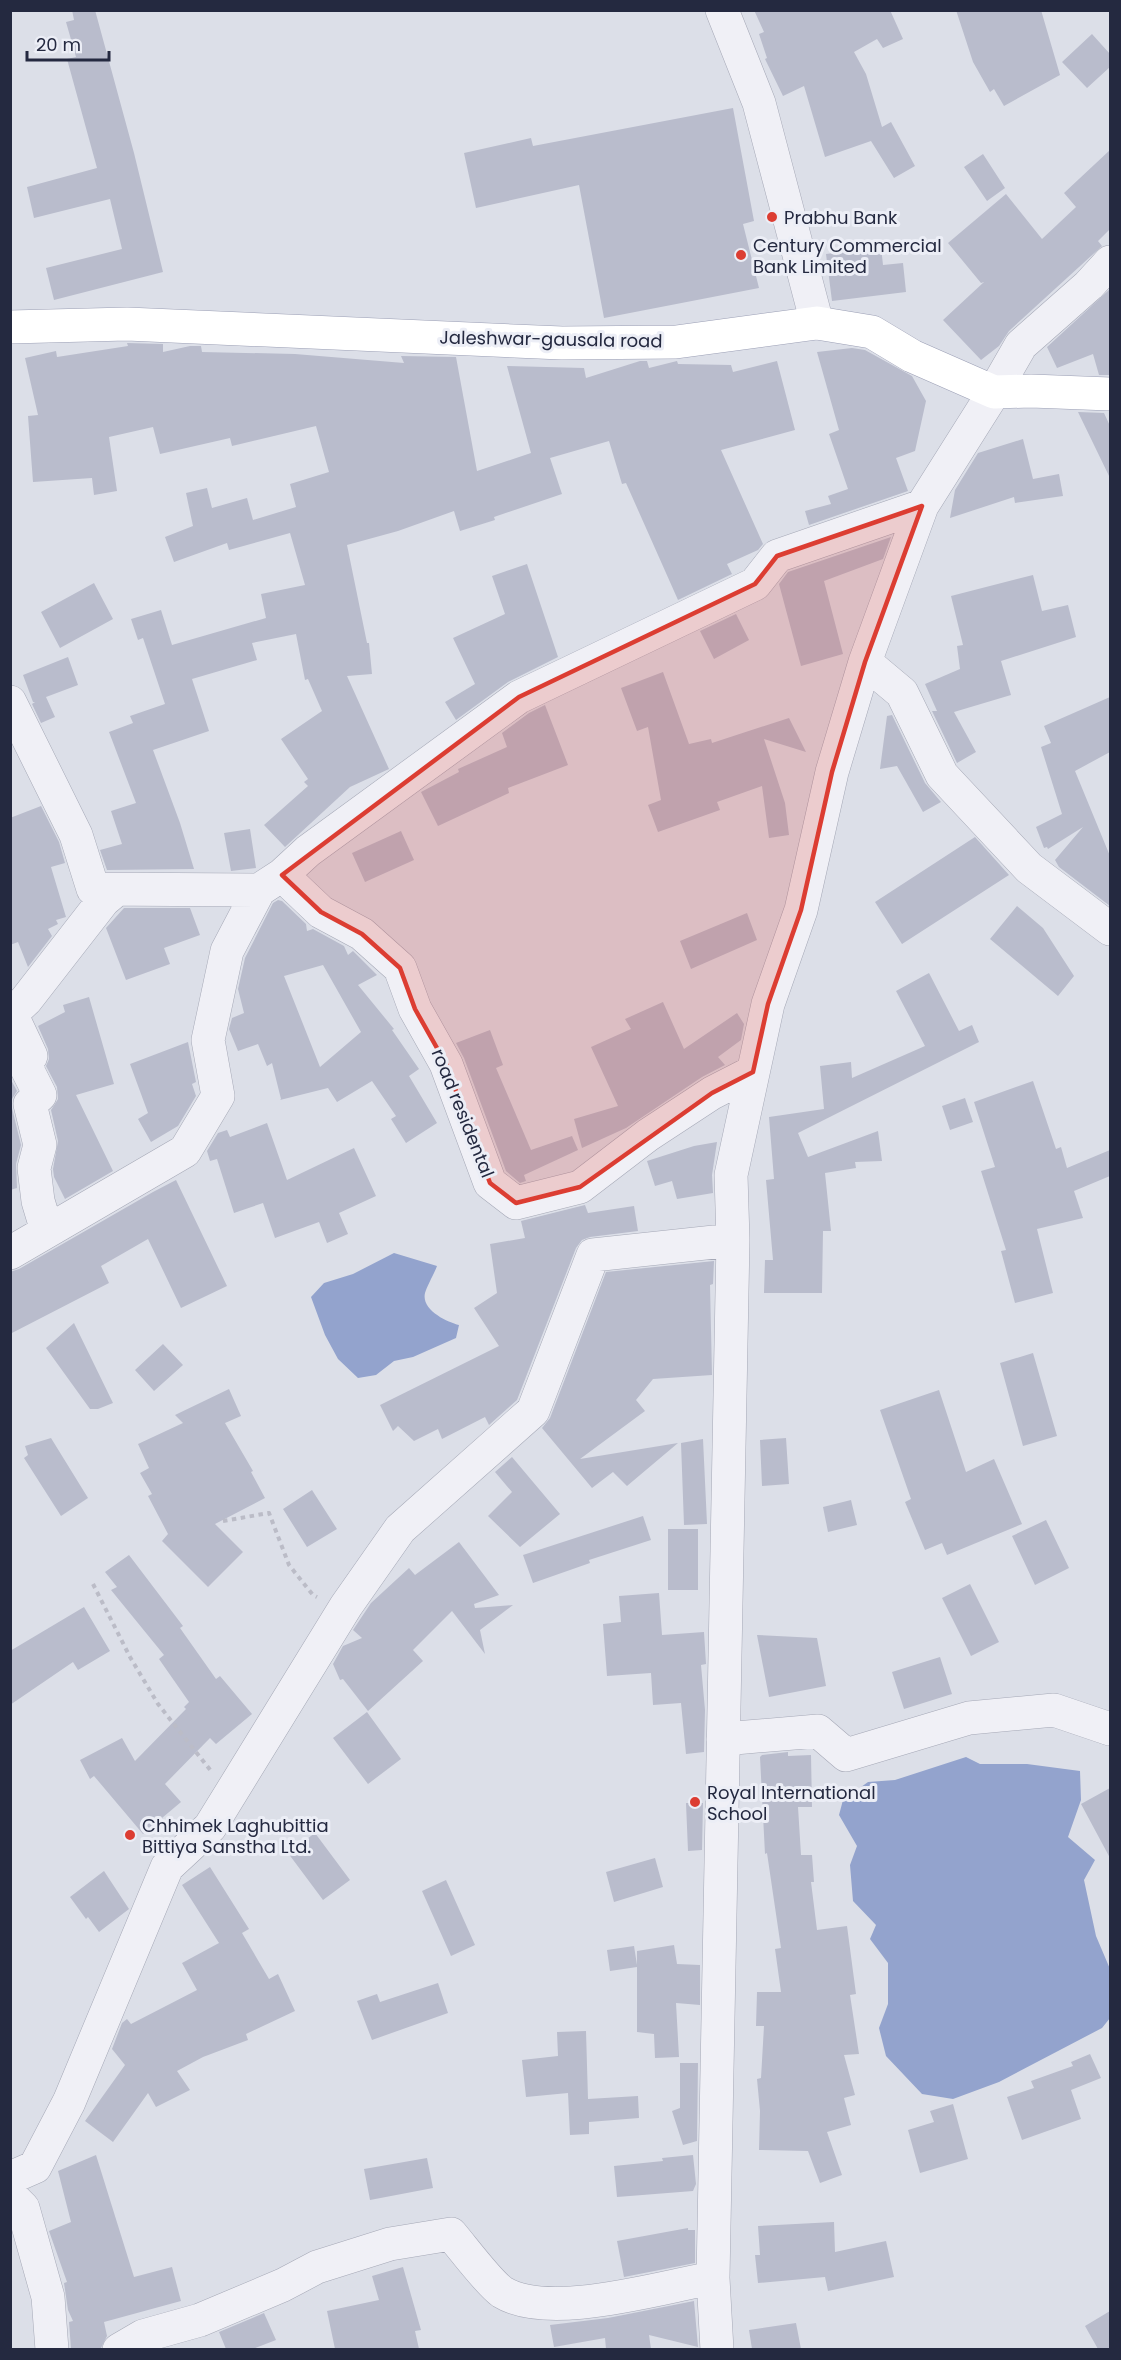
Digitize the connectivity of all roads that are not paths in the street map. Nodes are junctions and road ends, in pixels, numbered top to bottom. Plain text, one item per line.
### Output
1 (722, 10) edge
2 (1110, 262) edge
3 (817, 323) junction
4 (10, 327) edge
5 (994, 393) junction
6 (1110, 394) edge
7 (922, 506) junction
8 (865, 662) junction
9 (10, 702) edge
10 (271, 883) junction
11 (116, 890) junction
12 (1110, 929) edge
13 (10, 1015) edge
14 (10, 1020) edge
15 (753, 1072) junction
16 (47, 1231) junction
17 (733, 1240) junction
18 (10, 1252) edge
19 (1110, 1729) edge
20 (723, 1739) junction
21 (10, 2178) edge
22 (10, 2195) edge
23 (713, 2278) junction
24 (51, 2349) edge
25 (119, 2349) edge
26 (717, 2349) edge

1 - 3 street
2 - 5 street
3 - 4 main road, Jaleshwar-gausala road
3 - 5 main road, Jaleshwar-gausala road
5 - 6 main road, Jaleshwar-gausala road
5 - 7 street
7 - 8 street
7 - 10 street
8 - 12 street
8 - 15 street
9 - 11 street
10 - 11 street
10 - 15 street, road residental
10 - 16 street
11 - 13 street
14 - 16 street
15 - 17 street
16 - 18 street
17 - 20 street
17 - 21 street
19 - 20 street
20 - 23 street
22 - 24 street
23 - 25 street
23 - 26 street

